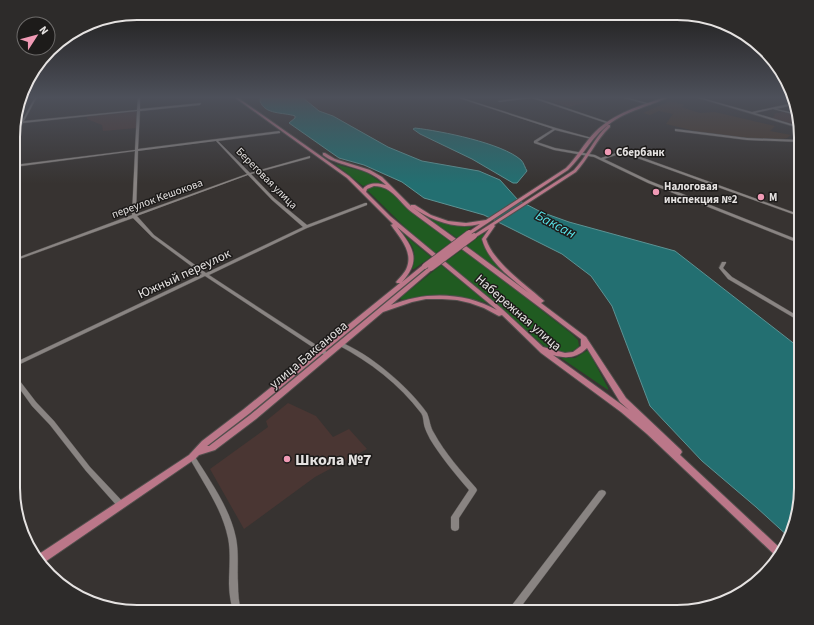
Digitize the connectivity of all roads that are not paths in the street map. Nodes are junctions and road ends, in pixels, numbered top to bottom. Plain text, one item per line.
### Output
1 (139, 126) edge
2 (277, 126) edge
3 (546, 126) edge
4 (603, 126) edge
5 (610, 126) edge
6 (555, 129) junction
7 (676, 130) dead end
8 (279, 132) dead end
9 (293, 137) junction
10 (591, 138) junction
11 (217, 141) junction
12 (794, 141) edge
13 (138, 150) junction
14 (582, 154) junction
15 (588, 155) junction
16 (309, 157) dead end
17 (601, 159) junction
18 (20, 165) edge
19 (249, 174) junction
20 (364, 192) junction
21 (397, 194) junction
22 (366, 204) dead end
23 (794, 213) edge
24 (134, 216) junction
25 (388, 217) junction
26 (490, 219) junction
27 (497, 222) junction
28 (306, 228) junction
29 (472, 234) junction
30 (794, 240) edge
31 (20, 258) edge
32 (724, 263) dead end
33 (428, 267) junction
34 (206, 275) junction
35 (387, 296) junction
36 (374, 314) junction
37 (794, 316) edge
38 (558, 317) junction
39 (517, 327) junction
40 (584, 338) junction
41 (340, 344) junction
42 (536, 345) junction
43 (321, 351) junction
44 (328, 355) junction
45 (20, 362) edge
46 (20, 385) edge
47 (195, 455) junction
48 (602, 493) dead end
49 (121, 505) junction
50 (744, 519) junction
51 (455, 528) dead end
52 (776, 550) edge
53 (43, 557) edge
54 (235, 605) edge
55 (517, 605) edge

1 - 13 street
2 - 9 main road, Набережная улица
3 - 6 street
4 - 10 main road
5 - 15 main road
6 - 10 street
6 - 14 street
7 - 12 street
8 - 11 street
9 - 20 main road, Набережная улица
9 - 21 main road
10 - 14 main road
11 - 13 street
11 - 19 street, Береговая улица
13 - 18 street
13 - 24 street
14 - 15 street
14 - 26 main road
15 - 17 street
15 - 27 main road
16 - 19 street, переулок Кешокова
17 - 23 street
17 - 30 street
19 - 24 street, переулок Кешокова
19 - 28 street, Береговая улица
20 - 21 main road
20 - 25 main road, Набережная улица
21 - 26 main road
21 - 38 main road
22 - 28 street, Южный переулок
24 - 31 street, переулок Кешокова
24 - 34 street
25 - 35 main road
25 - 39 main road, Набережная улица
26 - 29 main road
27 - 29 main road
27 - 38 main road
28 - 34 street, Южный переулок
29 - 33 main road, bridge
32 - 37 street
33 - 35 main road, улица Баксанова
33 - 36 main road, улица Баксанова
34 - 43 street
34 - 45 street, Южный переулок
35 - 43 main road, улица Баксанова
36 - 39 main road
36 - 41 main road, улица Баксанова
38 - 40 main road
39 - 42 main road, Набережная улица
40 - 42 main road
40 - 50 main road
41 - 44 main road, улица Баксанова
41 - 51 street
42 - 50 main road, Набережная улица
43 - 44 street
43 - 47 main road, улица Баксанова
44 - 47 main road, улица Баксанова
46 - 49 street
47 - 49 main road, улица Баксанова
47 - 54 street
48 - 55 street
49 - 53 main road, улица Баксанова
50 - 52 main road, Набережная улица

